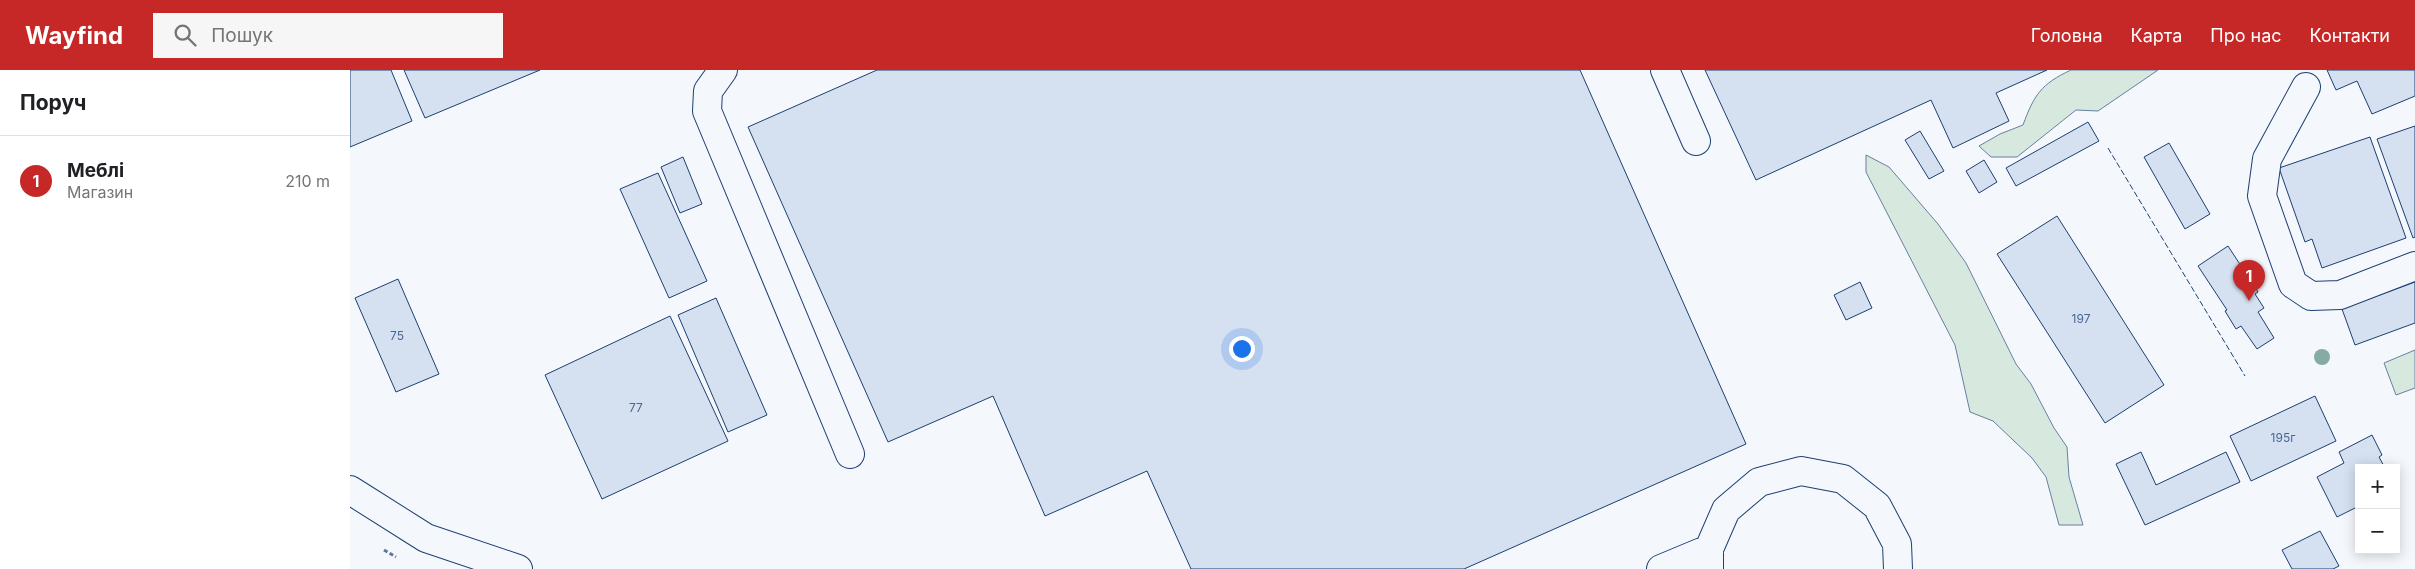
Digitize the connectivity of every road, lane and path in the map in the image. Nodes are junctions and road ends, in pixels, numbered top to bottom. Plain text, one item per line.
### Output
1 (723, 70) edge
2 (1665, 70) edge
3 (2306, 87) dead end
4 (1696, 140) dead end
5 (2415, 266) edge
6 (850, 454) dead end
7 (350, 490) edge
8 (1709, 559) edge
9 (518, 569) edge
10 (1661, 569) edge
11 (1898, 569) edge

1 - 6 main road
2 - 4 main road
3 - 5 main road
7 - 9 main road
8 - 10 main road
8 - 11 main road

